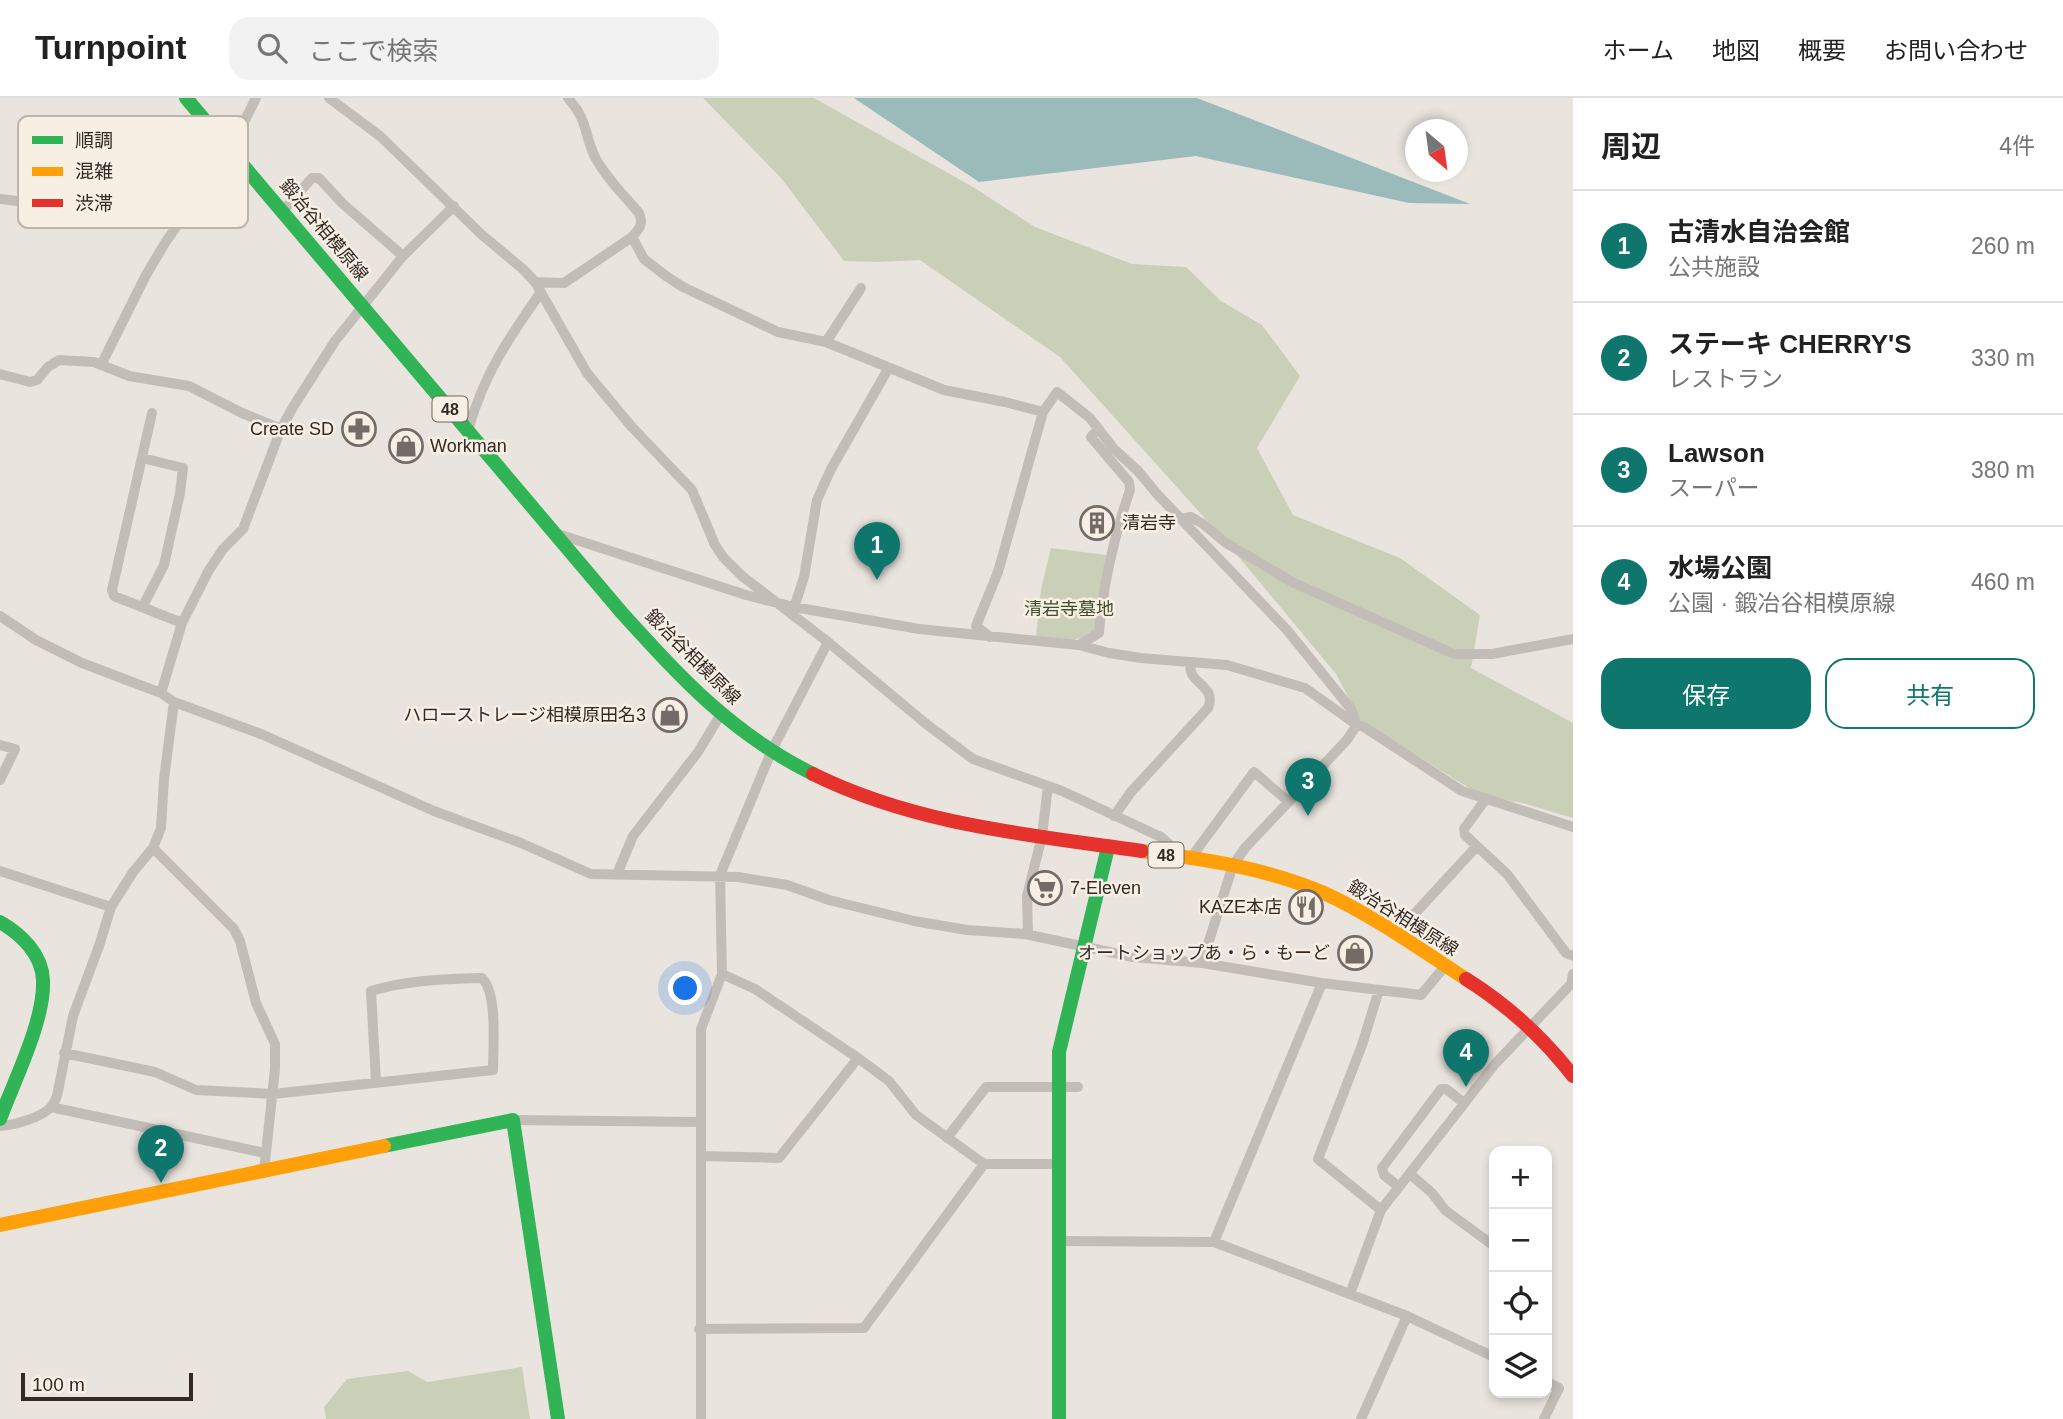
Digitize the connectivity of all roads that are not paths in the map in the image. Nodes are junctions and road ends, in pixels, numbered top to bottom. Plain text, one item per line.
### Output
1 (186, 98) edge
2 (256, 98) edge
3 (329, 98) edge
4 (568, 98) edge
5 (201, 116) edge
6 (247, 116) edge
7 (248, 171) edge
8 (0, 199) edge
9 (18, 201) edge
10 (454, 206) junction
11 (283, 211) junction
12 (175, 228) edge
13 (632, 237) junction
14 (403, 257) junction
15 (535, 282) junction
16 (861, 288) dead end
17 (541, 292) junction
18 (364, 307) junction
19 (826, 342) junction
20 (102, 365) junction
21 (888, 369) junction
22 (0, 374) edge
23 (1043, 412) junction
24 (152, 413) dead end
25 (281, 429) junction
26 (1098, 429) junction
27 (468, 430) junction
28 (142, 458) junction
29 (1181, 519) junction
30 (552, 532) junction
31 (774, 602) junction
32 (143, 606) junction
33 (793, 610) junction
34 (0, 616) edge
35 (182, 623) junction
36 (991, 638) junction
37 (1573, 639) edge
38 (828, 642) junction
39 (1079, 645) junction
40 (1191, 662) junction
41 (160, 693) junction
42 (174, 702) junction
43 (721, 714) junction
44 (1357, 725) junction
45 (0, 745) edge
46 (772, 750) junction
47 (0, 780) edge
48 (1048, 786) junction
49 (1485, 800) junction
50 (1289, 802) junction
51 (1114, 816) junction
52 (1573, 827) edge
53 (1042, 836) junction
54 (1108, 846) junction
55 (1477, 846) junction
56 (153, 848) junction
57 (1182, 857) junction
58 (1233, 865) junction
59 (0, 871) edge
60 (617, 874) junction
61 (720, 875) junction
62 (111, 907) junction
63 (0, 922) edge
64 (1396, 934) junction
65 (1028, 935) junction
66 (1084, 946) junction
67 (1573, 957) edge
68 (1202, 963) junction
69 (1446, 966) junction
70 (722, 974) junction
71 (1573, 974) edge
72 (1322, 983) junction
73 (1379, 990) junction
74 (1531, 1027) junction
75 (64, 1053) junction
76 (858, 1058) junction
77 (1573, 1076) edge
78 (376, 1082) junction
79 (1057, 1087) junction
80 (1079, 1087) dead end
81 (273, 1094) junction
82 (1464, 1103) junction
83 (51, 1107) junction
84 (0, 1119) edge
85 (513, 1120) junction
86 (700, 1122) junction
87 (0, 1126) edge
88 (947, 1138) junction
89 (265, 1153) junction
90 (701, 1156) junction
91 (984, 1164) junction
92 (1058, 1164) junction
93 (264, 1171) junction
94 (1410, 1174) junction
95 (1399, 1187) junction
96 (1381, 1210) junction
97 (0, 1226) edge
98 (1058, 1241) junction
99 (1214, 1242) junction
100 (1489, 1242) edge
101 (1350, 1294) junction
102 (1407, 1316) junction
103 (699, 1329) junction
104 (1489, 1355) edge
105 (1552, 1384) edge
106 (558, 1419) edge
107 (701, 1419) edge
108 (1059, 1419) edge
109 (1361, 1419) edge
110 (1544, 1419) edge

1 - 5 main road, 鍛冶谷相模原線 / 48
2 - 6 street
3 - 10 street
4 - 13 street
7 - 11 main road, 鍛冶谷相模原線 / 48
8 - 9 street
10 - 14 street
10 - 15 street
11 - 14 street
11 - 18 main road, 鍛冶谷相模原線 / 48
12 - 20 street
13 - 15 street
13 - 19 street
14 - 18 street
15 - 17 street
16 - 19 street
17 - 27 street
17 - 31 street
18 - 25 street
18 - 27 main road, 鍛冶谷相模原線 / 48
19 - 21 street
20 - 22 street
20 - 25 street
21 - 23 street
21 - 33 street
23 - 26 street
23 - 36 street
24 - 28 street
25 - 35 street
26 - 29 street
26 - 39 street
27 - 30 main road, 鍛冶谷相模原線 / 48
28 - 32 street
28 - 32 street
29 - 37 street
29 - 44 street
30 - 31 street
30 - 43 main road, 鍛冶谷相模原線 / 48
31 - 33 street
32 - 35 street
33 - 36 street
33 - 38 street
34 - 41 street
35 - 41 street
36 - 39 street
38 - 46 street
38 - 48 street
39 - 40 street
40 - 44 street
40 - 51 street
41 - 42 street
42 - 56 street
42 - 60 street
43 - 46 main road, 鍛冶谷相模原線 / 48
43 - 60 street
44 - 49 street
44 - 50 street
45 - 47 street
46 - 53 main road, 鍛冶谷相模原線 / 48
46 - 61 street
48 - 51 street
48 - 53 street
49 - 52 street
49 - 55 street
50 - 57 street
50 - 58 street
51 - 57 street
53 - 54 main road, 鍛冶谷相模原線 / 48
53 - 65 street
54 - 57 main road, 鍛冶谷相模原線 / 48
54 - 66 main road
55 - 64 street
55 - 67 street
56 - 62 street
56 - 81 street
57 - 58 main road, 鍛冶谷相模原線 / 48
58 - 64 main road, 鍛冶谷相模原線 / 48
58 - 68 street
59 - 62 street
60 - 61 street
61 - 65 street
61 - 70 street
62 - 75 street
63 - 84 main road
64 - 69 main road, 鍛冶谷相模原線 / 48
65 - 66 street
66 - 68 street
66 - 79 main road
68 - 72 street
69 - 73 street
69 - 74 main road, 鍛冶谷相模原線 / 48
70 - 76 street
70 - 86 street
71 - 74 street
72 - 73 street
72 - 99 street
73 - 96 street
74 - 77 main road, 鍛冶谷相模原線 / 48
74 - 82 street
75 - 81 street
75 - 83 street
76 - 88 street
76 - 90 street
78 - 78 street
78 - 81 street
79 - 80 street
79 - 88 street
79 - 92 main road
81 - 89 street
82 - 94 street
82 - 95 street
83 - 87 street
83 - 89 street
85 - 86 street
85 - 93 main road
85 - 106 main road
86 - 90 street
88 - 91 street
89 - 93 street
90 - 103 street
91 - 92 street
91 - 103 street
92 - 98 main road
93 - 97 main road
94 - 95 street
94 - 100 street
95 - 96 street
96 - 101 street
98 - 99 street
98 - 108 main road
99 - 101 street
101 - 102 street
102 - 104 street
102 - 109 street
103 - 107 street
105 - 110 street

